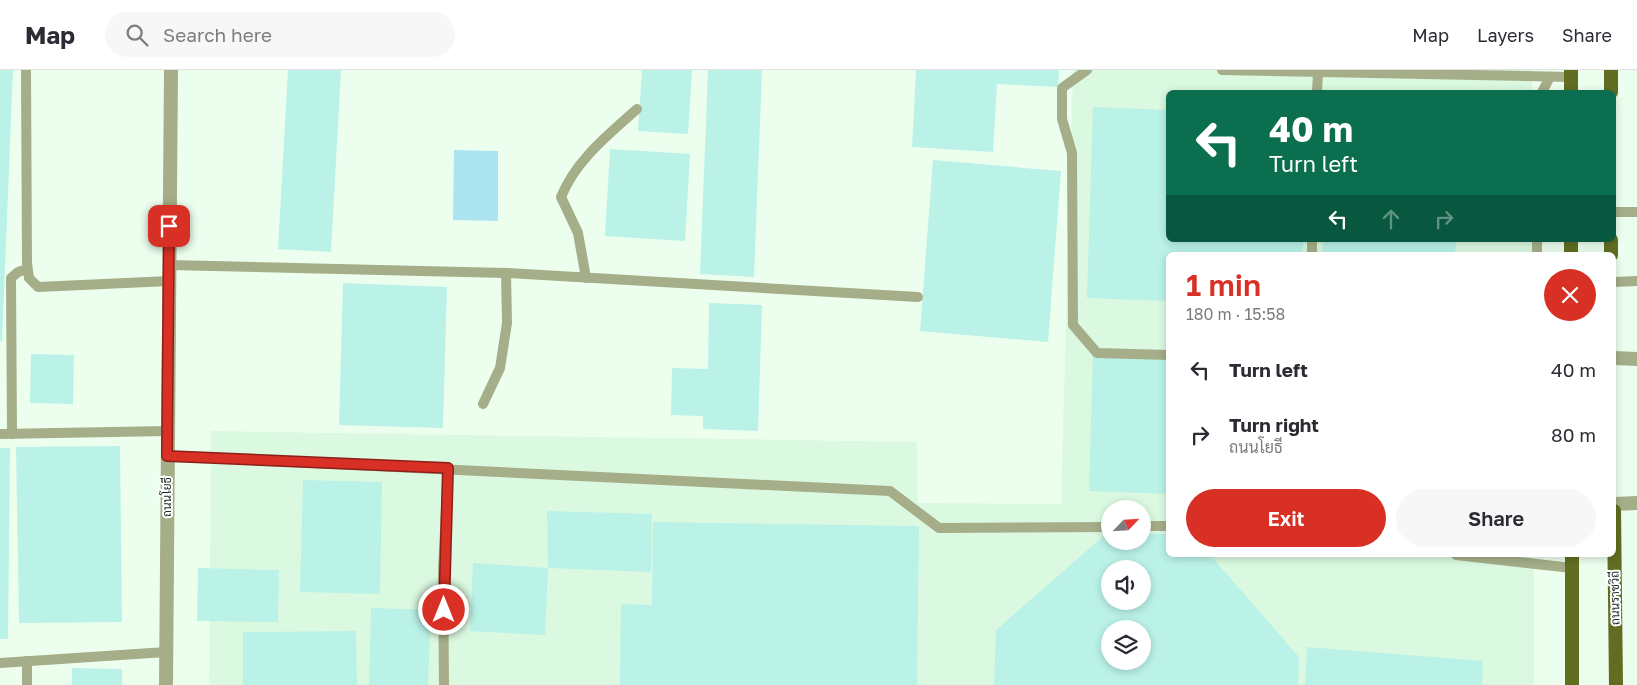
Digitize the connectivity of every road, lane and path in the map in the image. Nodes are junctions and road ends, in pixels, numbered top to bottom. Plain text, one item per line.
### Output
1 (26, 70) edge
2 (171, 70) edge
3 (1087, 70) edge
4 (1222, 70) edge
5 (1611, 70) edge
6 (1318, 73) junction
7 (1570, 74) edge
8 (1550, 77) junction
9 (1317, 90) edge
10 (1543, 90) edge
11 (1570, 90) edge
12 (1611, 90) edge
13 (637, 109) dead end
14 (1616, 212) edge
15 (1637, 212) edge
16 (169, 265) junction
17 (27, 269) junction
18 (506, 273) junction
19 (586, 278) junction
20 (169, 281) junction
21 (1637, 281) edge
22 (1616, 282) edge
23 (918, 297) dead end
24 (1166, 355) edge
25 (1616, 358) edge
26 (1637, 359) edge
27 (483, 404) dead end
28 (168, 431) junction
29 (0, 434) edge
30 (12, 434) junction
31 (167, 456) junction
32 (448, 468) junction
33 (1637, 503) edge
34 (1616, 504) edge
35 (1151, 526) edge
36 (1166, 526) edge
37 (1101, 527) edge
38 (1489, 557) edge
39 (1615, 557) edge
40 (1572, 562) edge
41 (166, 652) junction
42 (27, 661) junction
43 (0, 663) edge
44 (27, 685) edge
45 (166, 685) edge
46 (444, 685) edge
47 (1572, 685) edge
48 (1616, 685) edge

1 - 17 lane
2 - 16 street, ถนนโยธี
3 - 24 lane
4 - 6 lane
5 - 12 main road
6 - 8 lane
6 - 9 lane
7 - 8 lane
7 - 11 main road
8 - 10 lane
13 - 19 lane
14 - 15 lane
16 - 18 lane
16 - 20 street, ถนนโยธี
17 - 20 lane
17 - 30 lane
18 - 19 lane
18 - 27 lane
19 - 23 lane
20 - 28 street, ถนนโยธี
21 - 22 lane
25 - 26 street
28 - 30 lane
28 - 31 street, ถนนโยธี
29 - 30 lane
31 - 32 lane
31 - 41 street, ถนนโยธี
32 - 37 lane
32 - 46 lane
33 - 34 street
35 - 36 lane
38 - 40 lane
39 - 48 main road, ถนนราชวิถี
40 - 47 main road
41 - 42 lane
41 - 45 street, ถนนโยธี
42 - 43 lane
42 - 44 lane

